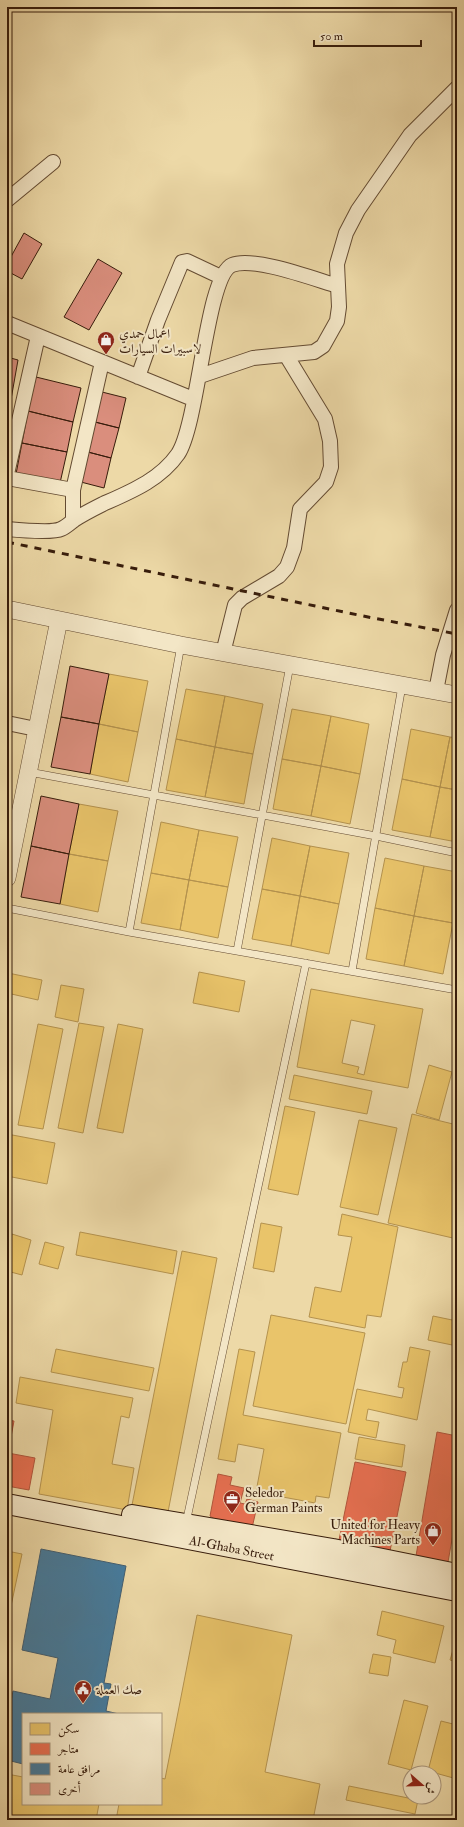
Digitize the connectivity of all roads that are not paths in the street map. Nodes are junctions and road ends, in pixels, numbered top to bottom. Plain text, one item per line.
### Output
1 (457, 88) edge
2 (53, 162) dead end
3 (7, 200) edge
4 (221, 277) junction
5 (338, 286) junction
6 (7, 323) edge
7 (38, 336) junction
8 (286, 355) junction
9 (102, 362) junction
10 (200, 376) junction
11 (138, 377) junction
12 (193, 400) junction
13 (7, 474) edge
14 (7, 478) edge
15 (73, 490) junction
16 (73, 521) junction
17 (7, 529) edge
18 (7, 609) edge
19 (457, 610) edge
20 (59, 620) junction
21 (181, 645) junction
22 (223, 653) junction
23 (290, 664) junction
24 (402, 685) junction
25 (436, 691) junction
26 (457, 695) edge
27 (7, 723) edge
28 (36, 729) junction
29 (28, 772) junction
30 (155, 795) junction
31 (261, 815) junction
32 (376, 836) junction
33 (457, 854) edge
34 (7, 878) edge
35 (7, 908) edge
36 (129, 932) junction
37 (237, 951) junction
38 (306, 963) junction
39 (352, 971) junction
40 (457, 990) edge
41 (7, 1490) edge
42 (7, 1504) edge
43 (186, 1523) junction
44 (457, 1574) edge
45 (457, 1591) edge

1 - 5 street
2 - 3 street
4 - 5 street
4 - 10 street
4 - 11 street
5 - 8 street
6 - 7 street
7 - 9 street
7 - 13 street
8 - 10 street
8 - 22 street
9 - 11 street
9 - 15 street
10 - 12 street
11 - 12 street
12 - 16 street
14 - 15 street
15 - 16 street
16 - 17 street
18 - 20 street
19 - 25 street
20 - 21 street
20 - 28 street
21 - 22 street
21 - 30 lane
22 - 23 street
23 - 24 street
23 - 31 lane
24 - 25 street
24 - 32 lane
25 - 26 street
27 - 28 street
28 - 29 street
29 - 30 lane
29 - 34 street
30 - 31 lane
30 - 36 lane
31 - 32 lane
31 - 37 lane
32 - 33 lane
32 - 39 lane
35 - 36 lane
36 - 37 lane
37 - 38 lane
38 - 39 lane
38 - 43 lane
39 - 40 lane
41 - 43 main road, Al-Ghaba Street
42 - 45 main road, Al-Ghaba Street
43 - 44 main road, Al-Ghaba Street

